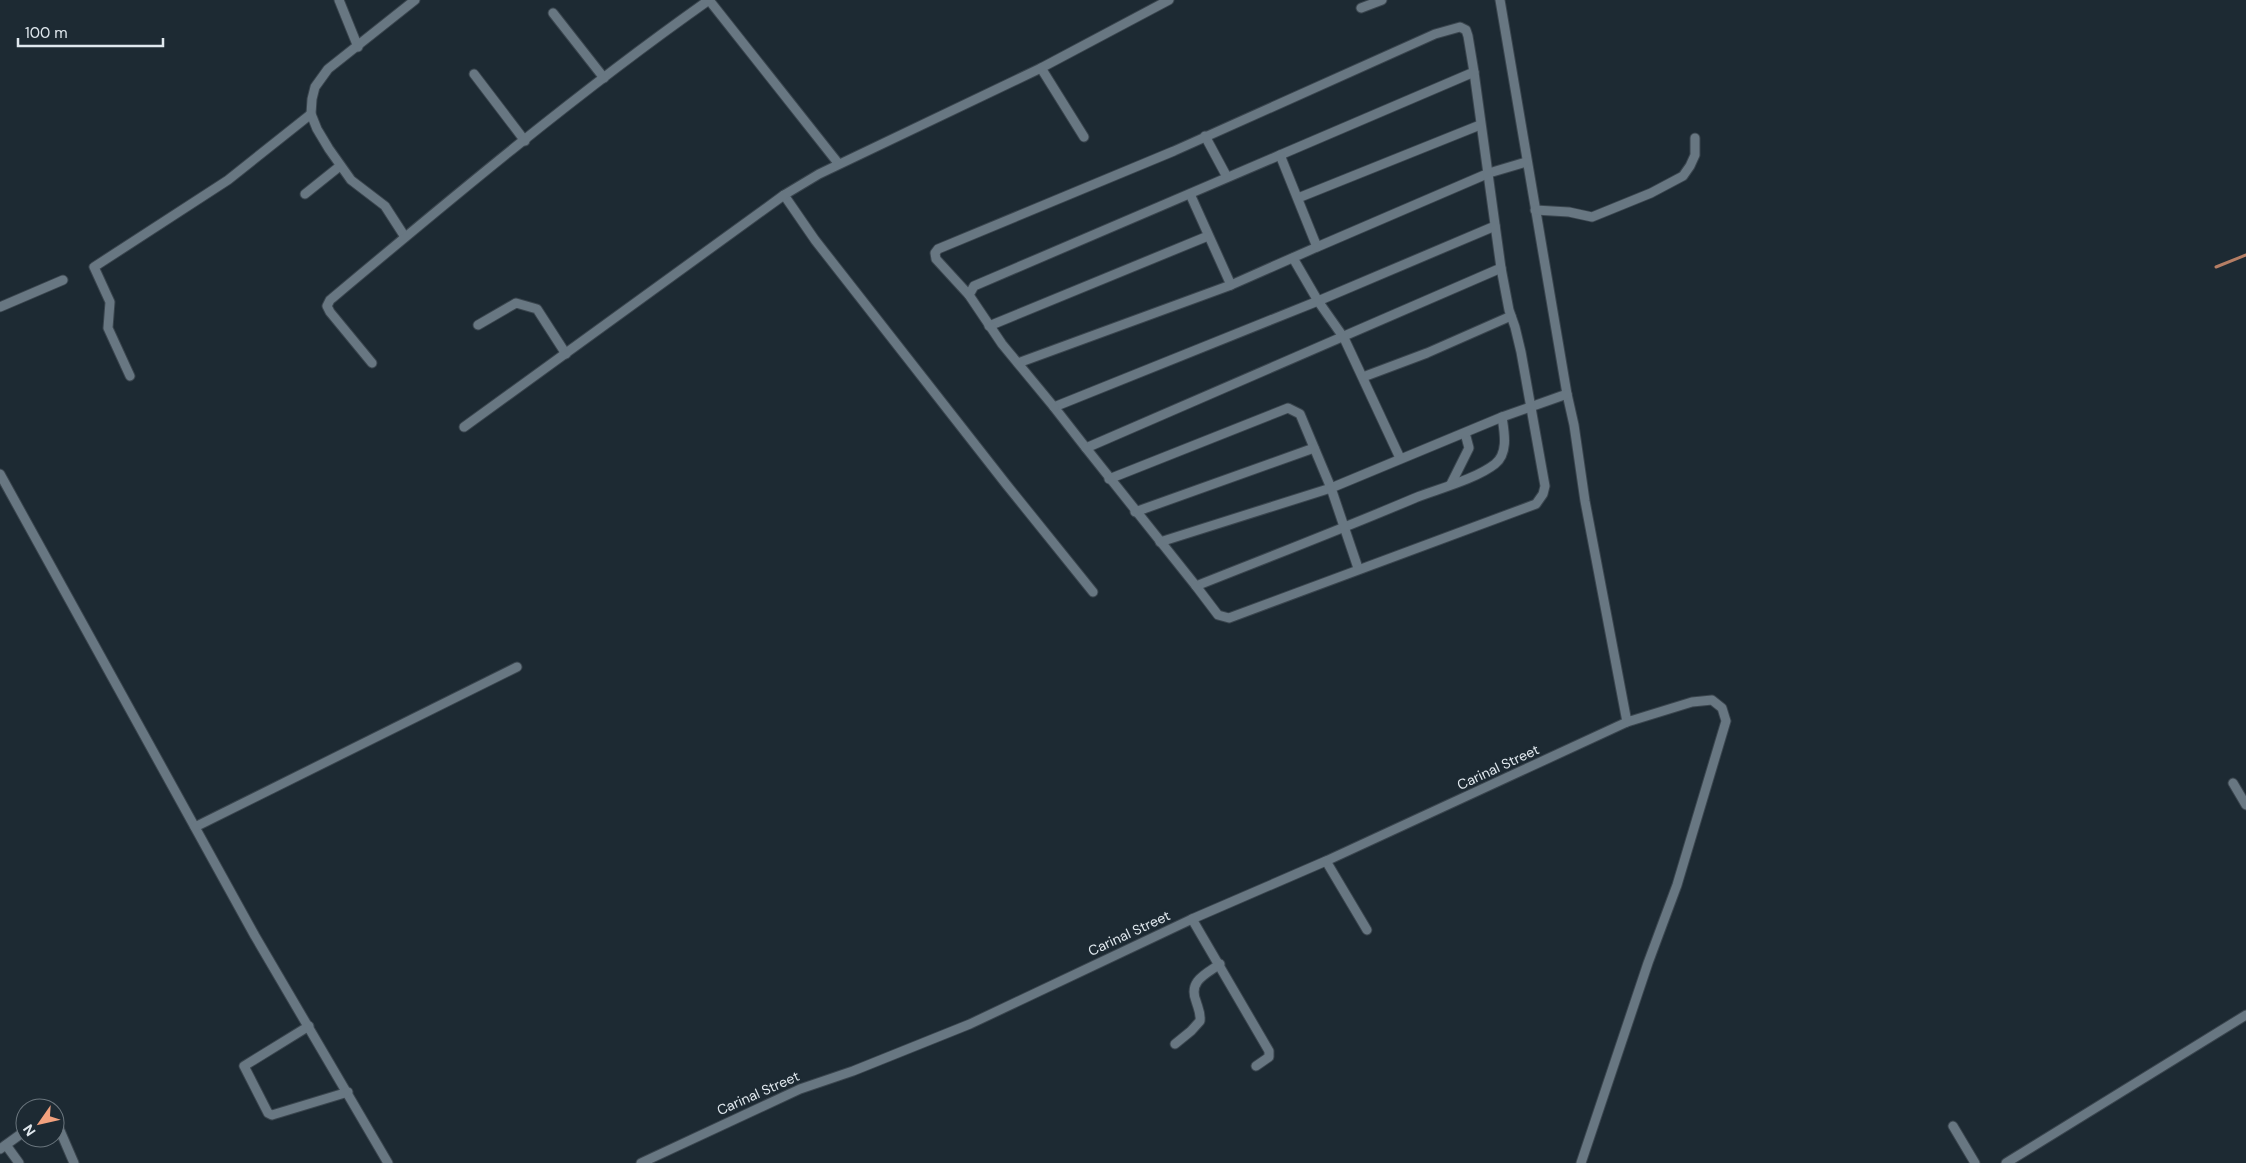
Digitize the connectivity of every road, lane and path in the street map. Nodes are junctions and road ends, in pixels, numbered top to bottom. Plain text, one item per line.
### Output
1 (339, 0) edge
2 (415, 0) edge
3 (709, 0) edge
4 (1169, 0) edge
5 (1382, 0) edge
6 (1500, 0) edge
7 (1361, 8) dead end
8 (553, 13) dead end
9 (358, 47) junction
10 (1041, 68) junction
11 (1474, 72) junction
12 (474, 74) dead end
13 (604, 78) junction
14 (312, 114) junction
15 (1480, 125) junction
16 (1206, 136) junction
17 (1084, 137) dead end
18 (1695, 138) dead end
19 (525, 140) junction
20 (1280, 155) junction
21 (1526, 162) junction
22 (838, 163) junction
23 (340, 166) junction
24 (1489, 173) junction
25 (1227, 177) junction
26 (305, 194) dead end
27 (1190, 194) junction
28 (784, 195) junction
29 (1298, 198) junction
30 (1535, 210) junction
31 (1495, 226) junction
32 (1208, 236) junction
33 (405, 237) junction
34 (1317, 247) junction
35 (1292, 258) junction
36 (1501, 268) junction
37 (63, 280) dead end
38 (1231, 285) junction
39 (969, 295) junction
40 (1318, 301) junction
41 (0, 307) edge
42 (1511, 316) junction
43 (478, 325) dead end
44 (989, 326) junction
45 (1344, 338) junction
46 (566, 354) junction
47 (372, 363) dead end
48 (1018, 363) junction
49 (130, 376) dead end
50 (1363, 377) junction
51 (1567, 394) junction
52 (1531, 406) junction
53 (1054, 407) junction
54 (1502, 417) junction
55 (464, 427) dead end
56 (1465, 434) junction
57 (1086, 448) junction
58 (1314, 448) junction
59 (1400, 458) junction
60 (0, 474) edge
61 (1109, 479) junction
62 (1451, 484) junction
63 (1331, 488) junction
64 (1135, 512) junction
65 (1344, 529) junction
66 (1160, 542) junction
67 (1358, 568) junction
68 (1196, 586) junction
69 (1093, 592) dead end
70 (517, 667) dead end
71 (1627, 722) junction
72 (2232, 783) dead end
73 (2246, 805) edge
74 (195, 827) junction
75 (1326, 861) junction
76 (1192, 919) junction
77 (1367, 930) dead end
78 (1220, 964) junction
79 (2246, 1015) edge
80 (309, 1026) junction
81 (1175, 1044) dead end
82 (1256, 1066) dead end
83 (348, 1092) junction
84 (1952, 1126) dead end
85 (15, 1138) edge
86 (65, 1142) edge
87 (3, 1147) edge
88 (20, 1163) edge
89 (74, 1163) edge
90 (388, 1163) edge
91 (641, 1163) edge
92 (1581, 1163) edge
93 (1975, 1163) edge
94 (2006, 1163) edge

1 - 9 street
2 - 9 street
3 - 13 street
3 - 22 street
4 - 10 street
5 - 7 street
6 - 21 street
8 - 13 street
9 - 14 street
10 - 17 street
10 - 22 street
11 - 15 street
11 - 16 street
11 - 20 street
12 - 19 street
13 - 19 street
14 - 23 street
14 - 49 street
15 - 24 street
15 - 29 street
16 - 25 street
16 - 39 street
18 - 30 street
19 - 33 street
20 - 25 street
20 - 29 street
21 - 24 street
21 - 30 street
22 - 28 street
23 - 26 street
23 - 33 street
24 - 31 street
24 - 34 street
25 - 27 street
27 - 32 street
27 - 39 street
28 - 46 street
28 - 69 street
29 - 34 street
30 - 51 street
31 - 36 street
31 - 40 street
32 - 38 street
32 - 44 street
33 - 47 street
34 - 35 street
35 - 38 street
35 - 40 street
36 - 42 street
36 - 45 street
37 - 41 street
38 - 48 street
39 - 44 street
40 - 45 street
40 - 53 street
42 - 50 street
42 - 52 street
43 - 46 street
44 - 48 street
45 - 50 street
45 - 57 street
46 - 55 street
48 - 53 street
50 - 59 street
51 - 52 street
51 - 71 street
52 - 54 street
52 - 67 street
53 - 57 street
54 - 56 street
54 - 62 street
56 - 59 street
56 - 62 street
57 - 61 street
58 - 61 street
58 - 63 street
58 - 64 street
59 - 63 street
60 - 74 street
61 - 64 street
62 - 65 street
63 - 65 street
63 - 66 street
64 - 66 street
65 - 67 street
65 - 68 street
66 - 68 street
67 - 68 street
70 - 74 street
71 - 75 street, Carinal Street
71 - 92 street, Carinal Street
72 - 73 street
74 - 80 street
75 - 76 street, Carinal Street
75 - 77 street
76 - 78 street
76 - 91 street, Carinal Street
78 - 81 street
78 - 82 street
79 - 94 street
80 - 83 street
80 - 83 street
83 - 90 street
84 - 93 street
85 - 87 street
86 - 89 street
87 - 88 street

